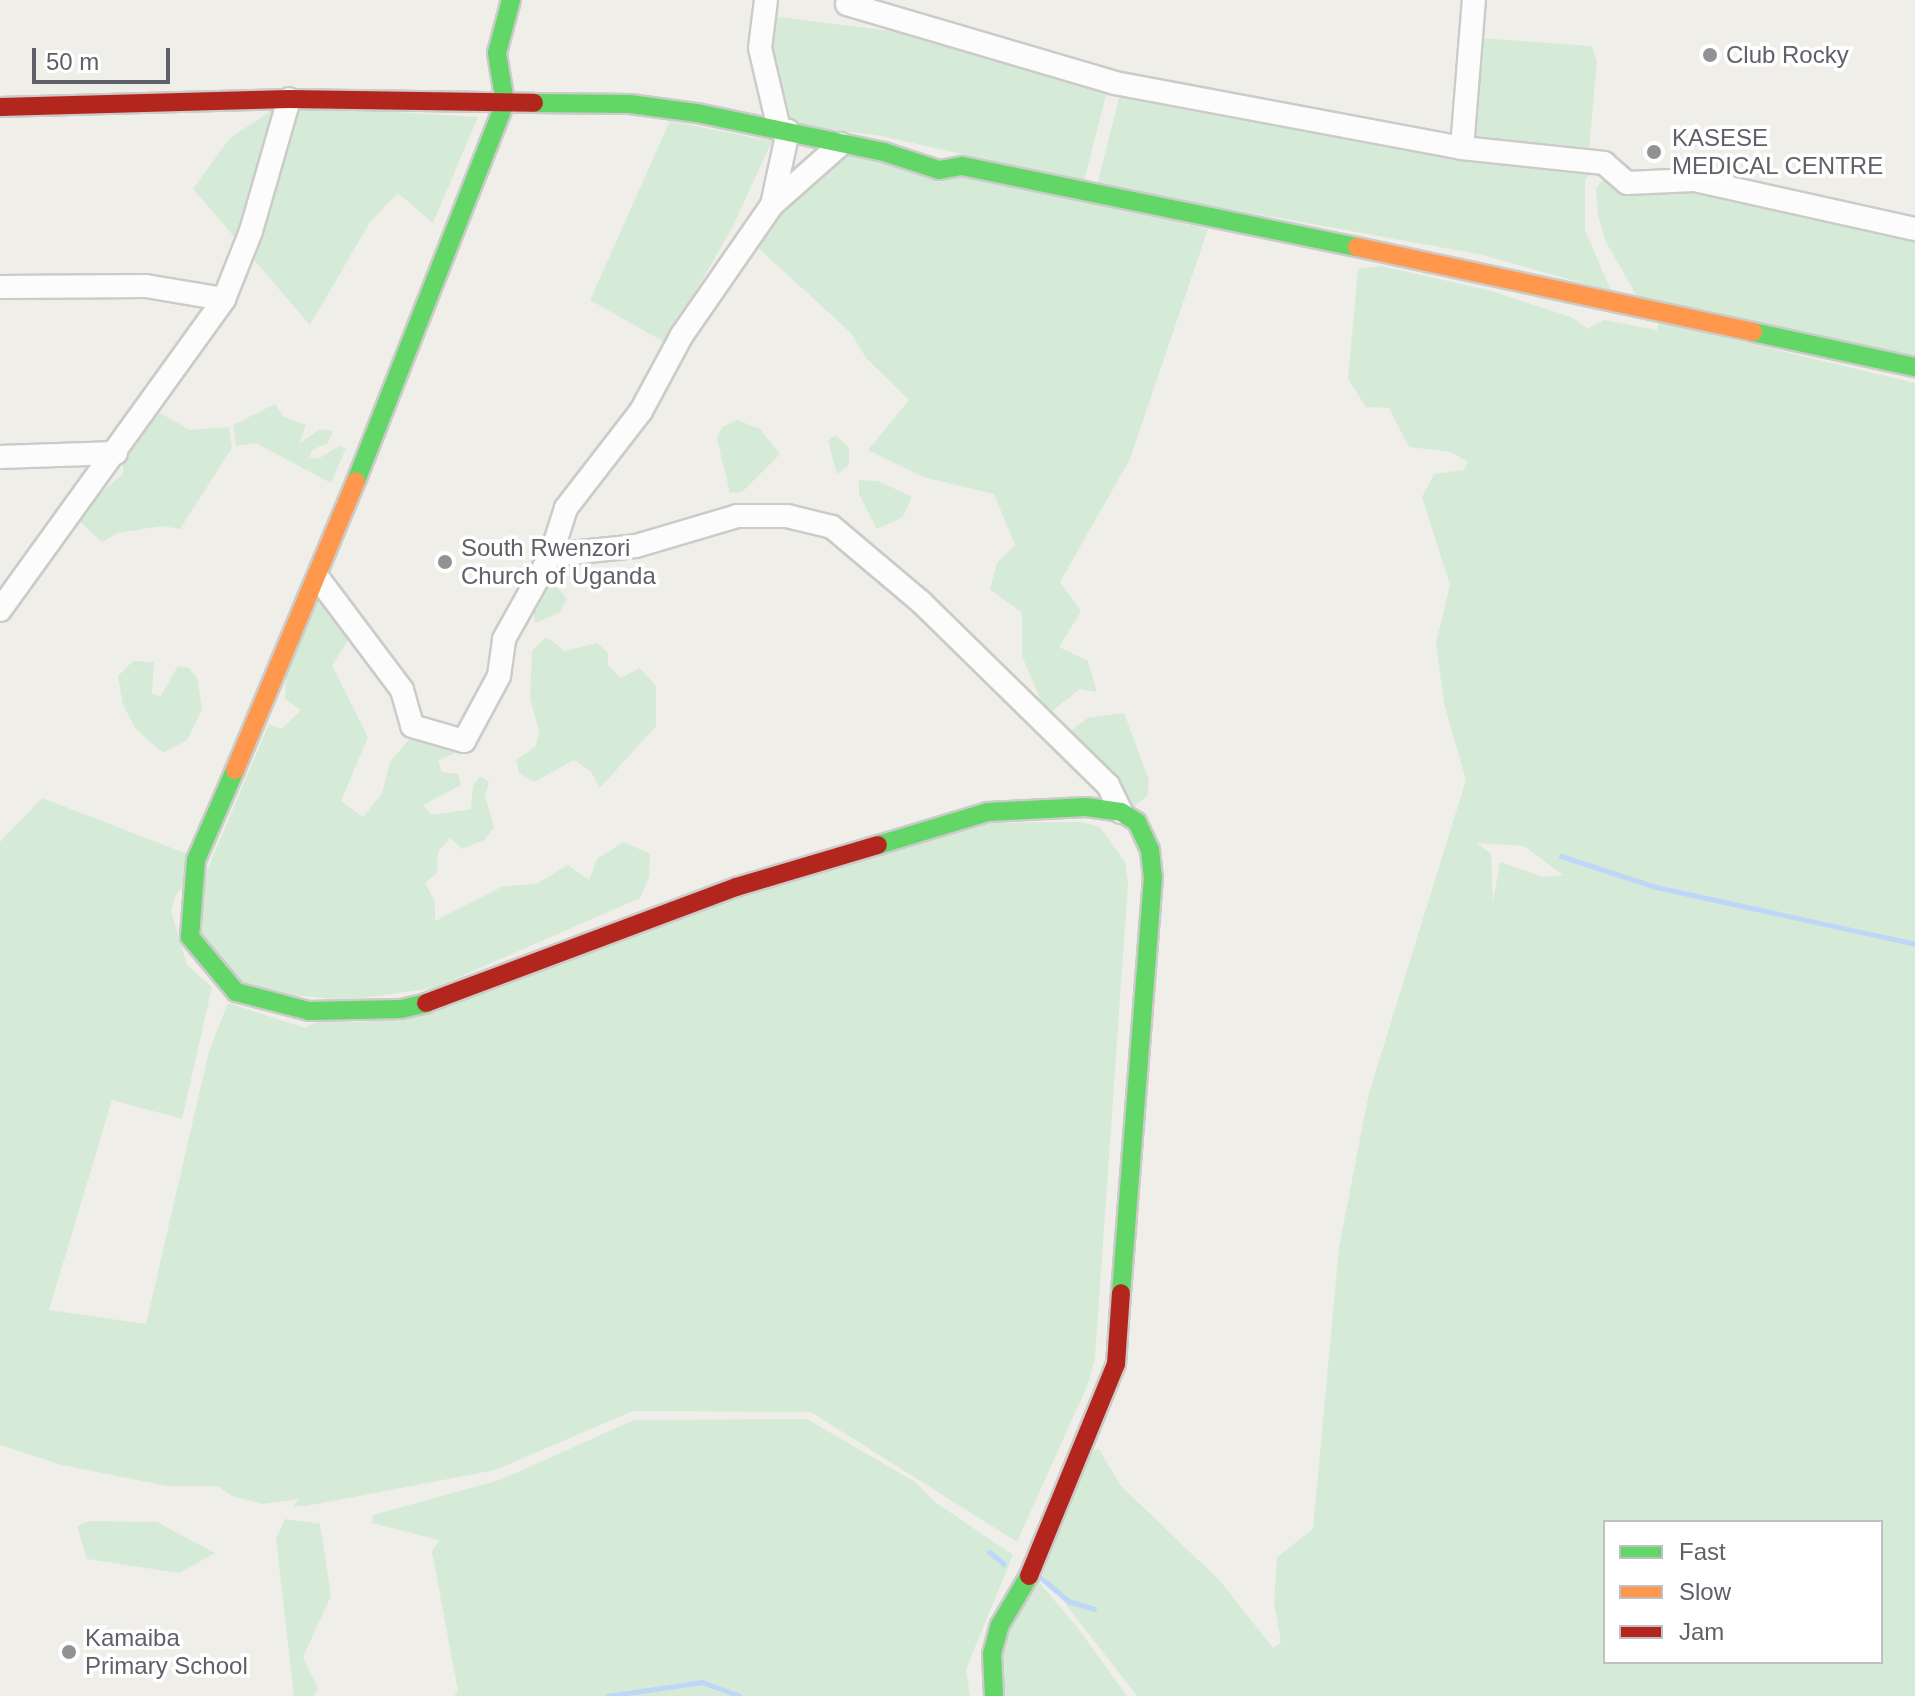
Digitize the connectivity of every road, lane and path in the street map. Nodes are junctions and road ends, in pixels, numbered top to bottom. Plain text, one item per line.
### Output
1 (511, 0) edge
2 (766, 0) edge
3 (1474, 0) edge
4 (847, 4) dead end
5 (289, 99) junction
6 (505, 103) junction
7 (0, 107) edge
8 (783, 130) junction
9 (841, 144) junction
10 (1462, 148) junction
11 (772, 205) junction
12 (1915, 229) edge
13 (0, 287) edge
14 (224, 299) junction
15 (1915, 367) edge
16 (116, 453) junction
17 (0, 457) edge
18 (551, 555) junction
19 (318, 578) junction
20 (0, 610) edge
21 (1121, 812) junction
22 (994, 1696) edge

1 - 6 street
2 - 8 street
3 - 10 street
4 - 10 street
5 - 6 street
5 - 7 street
5 - 14 street
6 - 8 street
6 - 19 street
8 - 9 street
8 - 11 street
9 - 11 street
9 - 15 street
10 - 12 street
11 - 18 street
13 - 14 street
14 - 16 street
16 - 17 street
16 - 20 street
18 - 19 street
18 - 21 street
19 - 21 street
21 - 22 street

